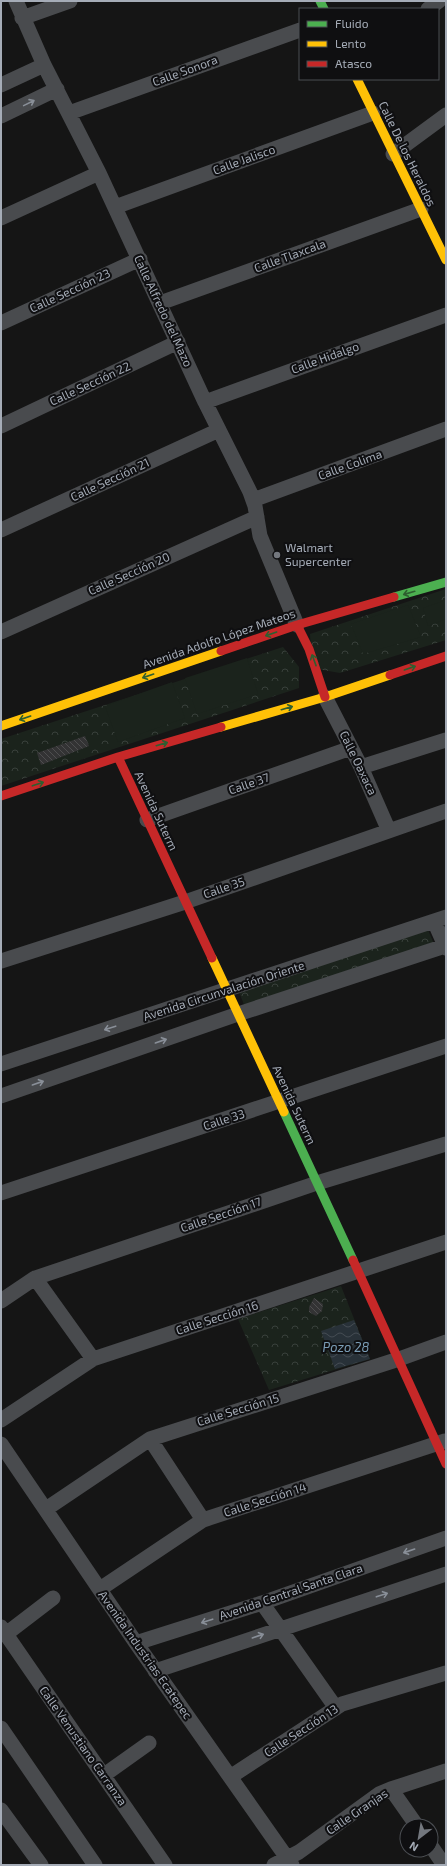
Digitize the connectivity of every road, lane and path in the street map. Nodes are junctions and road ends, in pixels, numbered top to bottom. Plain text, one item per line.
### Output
1 (16, 1) edge
2 (70, 1) edge
3 (439, 1) edge
4 (429, 8) edge
5 (22, 18) junction
6 (299, 30) edge
7 (44, 65) junction
8 (357, 80) edge
9 (1, 85) edge
10 (56, 89) junction
11 (69, 113) junction
12 (373, 113) junction
13 (446, 115) edge
14 (1, 116) edge
15 (393, 154) junction
16 (99, 172) junction
17 (115, 207) junction
18 (421, 209) junction
19 (1, 218) edge
20 (446, 239) edge
21 (438, 245) junction
22 (140, 258) junction
23 (446, 260) edge
24 (160, 303) junction
25 (446, 315) edge
26 (1, 323) edge
27 (178, 342) junction
28 (205, 402) junction
29 (1, 426) edge
30 (446, 429) edge
31 (219, 430) junction
32 (253, 500) junction
33 (257, 517) junction
34 (1, 530) edge
35 (446, 582) edge
36 (297, 625) junction
37 (1, 632) edge
38 (446, 656) edge
39 (325, 697) junction
40 (1, 726) edge
41 (446, 740) edge
42 (352, 748) junction
43 (118, 757) junction
44 (361, 767) junction
45 (1, 796) edge
46 (446, 811) edge
47 (147, 820) junction
48 (389, 830) junction
49 (185, 902) junction
50 (440, 919) edge
51 (446, 947) edge
52 (1, 961) edge
53 (227, 990) junction
54 (238, 1014) junction
55 (446, 1046) edge
56 (1, 1064) edge
57 (1, 1096) edge
58 (279, 1102) junction
59 (446, 1144) edge
60 (317, 1183) junction
61 (1, 1193) edge
62 (446, 1242) edge
63 (359, 1272) junction
64 (35, 1278) junction
65 (1, 1301) edge
66 (446, 1342) edge
67 (93, 1359) junction
68 (399, 1359) junction
69 (1, 1420) edge
70 (150, 1439) junction
71 (441, 1442) edge
72 (1, 1444) edge
73 (446, 1464) edge
74 (46, 1509) junction
75 (203, 1520) junction
76 (446, 1538) edge
77 (446, 1574) edge
78 (100, 1589) junction
79 (52, 1598) dead end
80 (262, 1603) junction
81 (280, 1628) junction
82 (4, 1630) edge
83 (136, 1643) junction
84 (155, 1671) junction
85 (446, 1673) edge
86 (336, 1708) junction
87 (1, 1728) edge
88 (149, 1743) dead end
89 (446, 1772) edge
90 (104, 1775) junction
91 (230, 1777) junction
92 (391, 1789) junction
93 (1, 1810) edge
94 (411, 1818) edge
95 (285, 1863) edge
96 (41, 1865) edge
97 (95, 1865) edge
98 (165, 1865) edge

1 - 5 street, Calle Alfredo del Mazo
2 - 5 street
3 - 4 street
5 - 7 street, Calle Alfredo del Mazo
6 - 11 street, Calle Sonora
7 - 9 street
7 - 10 street, Calle Alfredo del Mazo
8 - 12 street, Calle De los Heraldos
10 - 11 street, Calle Alfredo del Mazo
14 -> 10 street
11 - 16 street, Calle Alfredo del Mazo
12 - 15 street, Calle De los Heraldos
12 - 17 street, Calle Jalisco
13 - 15 street
15 - 18 street, Calle De los Heraldos
16 - 17 street, Calle Alfredo del Mazo
16 - 19 street
17 - 22 street, Calle Alfredo del Mazo
18 - 21 street, Calle De los Heraldos
18 - 24 street, Calle Tlaxcala
20 - 21 street
21 - 23 street, Calle De los Heraldos
22 - 24 street, Calle Alfredo del Mazo
22 - 26 street, Calle Sección 23
24 - 27 street, Calle Alfredo del Mazo
25 - 28 street, Calle Hidalgo
27 - 28 street, Calle Alfredo del Mazo
27 - 29 street, Calle Sección 22
28 - 31 street, Calle Alfredo del Mazo
30 - 32 street, Calle Colima
31 - 32 street, Calle Alfredo del Mazo
31 - 34 street, Calle Sección 21
32 - 33 street, Calle Alfredo del Mazo
33 - 36 street, Calle Alfredo del Mazo
33 - 37 street, Calle Sección 20
35 -> 36 street, Avenida Adolfo López Mateos
39 -> 36 street
36 -> 40 street, Avenida Adolfo López Mateos
39 -> 38 street
39 - 42 street, Calle Oaxaca
43 -> 39 street
41 - 44 street
42 - 44 street, Calle Oaxaca
42 - 47 street, Calle 37
45 -> 43 street
43 - 47 street, Avenida Suterm
44 - 48 street, Calle Oaxaca
46 - 48 street, Calle 35
47 - 49 street, Avenida Suterm
48 - 49 street, Calle 35
49 - 52 street, Calle 35
49 - 53 street, Avenida Suterm
50 - 51 street
50 - 53 street, Avenida Circunvalación Oriente
51 - 54 street
53 - 54 street, Avenida Suterm
53 -> 56 street, Avenida Circunvalación Oriente
57 -> 54 street
54 - 58 street, Avenida Suterm
55 - 58 street, Calle 33
58 - 60 street, Avenida Suterm
58 - 61 street, Calle 33
59 - 60 street, Calle Sección 17
60 - 63 street, Avenida Suterm
60 - 64 street, Calle Sección 17
62 - 63 street, Calle Sección 16
63 - 67 street, Calle Sección 16
63 - 68 street, Avenida Suterm
64 - 65 street, Calle Sección 17
64 - 67 street
66 - 68 street, Calle Sección 15
67 - 69 street, Calle Sección 16
68 - 70 street, Calle Sección 15
68 - 71 street, Avenida Suterm
70 - 74 street, Calle Sección 15
70 - 75 street
71 - 73 street, Avenida Suterm
71 - 75 street, Calle Sección 14
72 - 74 street, Avenida Industrias Ecatepec
74 - 78 street, Avenida Industrias Ecatepec
75 - 78 street, Calle Sección 14
76 -> 80 street, Avenida Central Santa Clara
81 -> 77 street
78 - 83 street, Avenida Industrias Ecatepec
79 - 82 street
80 - 81 street
80 -> 83 street, Avenida Central Santa Clara
84 -> 81 street
81 - 86 street
82 - 90 street, Calle Venustiano Carranza
83 - 84 street, Avenida Industrias Ecatepec
84 - 91 street, Avenida Industrias Ecatepec
85 - 86 street, Calle Sección 13
86 - 91 street, Calle Sección 13
87 - 97 street
88 - 90 street
89 - 92 street, Calle Granjas
90 - 98 street, Calle Venustiano Carranza
91 - 95 street, Avenida Industrias Ecatepec
92 - 94 street
92 - 95 street, Calle Granjas
93 - 96 street

